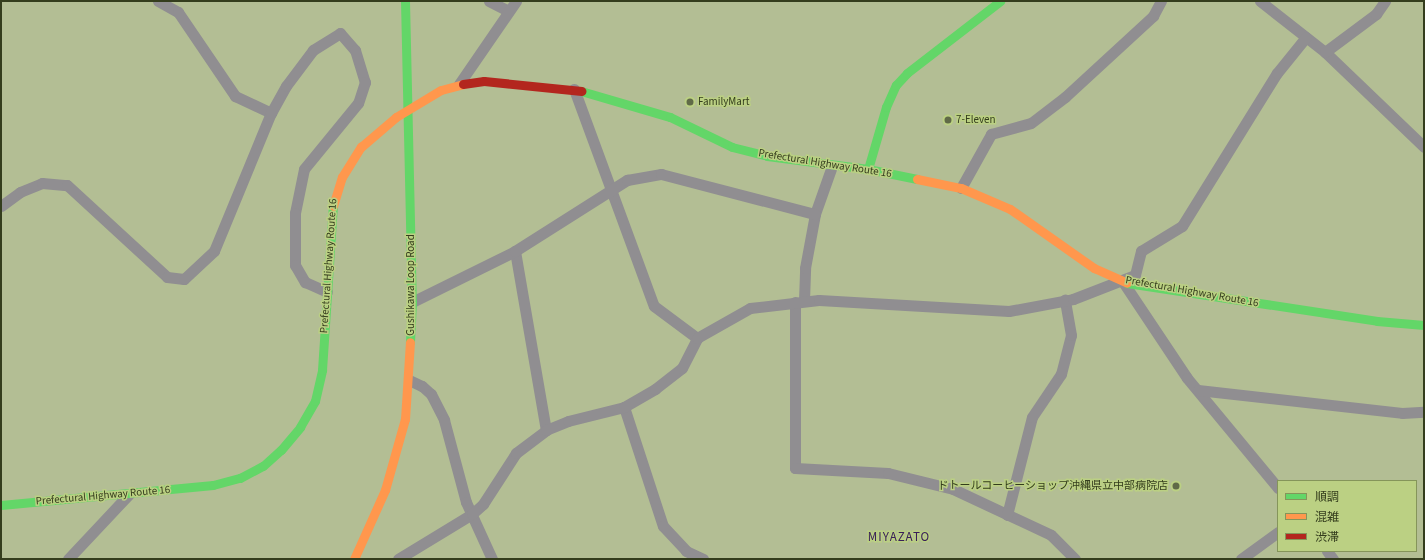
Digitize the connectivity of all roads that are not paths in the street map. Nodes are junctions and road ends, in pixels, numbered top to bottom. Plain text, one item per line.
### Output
1 (158, 1) edge
2 (405, 1) edge
3 (489, 1) edge
4 (516, 1) edge
5 (1000, 1) edge
6 (1161, 1) edge
7 (1260, 1) edge
8 (1385, 1) edge
9 (509, 11) junction
10 (1306, 37) junction
11 (1325, 52) junction
12 (458, 84) junction
13 (574, 90) junction
14 (408, 109) junction
15 (271, 113) junction
16 (1424, 147) edge
17 (832, 166) junction
18 (868, 169) junction
19 (961, 188) junction
20 (610, 192) junction
21 (1, 206) edge
22 (815, 214) junction
23 (516, 251) junction
24 (1123, 282) junction
25 (327, 292) junction
26 (1065, 300) junction
27 (799, 301) junction
28 (412, 302) junction
29 (1424, 325) edge
30 (697, 338) junction
31 (409, 380) junction
32 (1198, 390) junction
33 (624, 407) junction
34 (1424, 412) edge
35 (546, 430) junction
36 (1277, 487) edge
37 (129, 494) junction
38 (1, 505) edge
39 (472, 514) junction
40 (1007, 515) junction
41 (1277, 533) edge
42 (68, 559) edge
43 (354, 559) edge
44 (398, 559) edge
45 (492, 559) edge
46 (703, 559) edge
47 (1075, 559) edge
48 (1241, 559) edge

1 - 15 street
2 - 14 main road, Gushikawa Loop Road
3 - 9 street
4 - 9 street
5 - 18 main road
6 - 19 street
7 - 10 street
8 - 11 street
9 - 12 street
10 - 11 street
10 - 24 street
11 - 16 street
12 - 13 main road, Prefectural Highway Route 16
12 - 14 main road, Prefectural Highway Route 16
13 - 17 main road, Prefectural Highway Route 16
13 - 20 street
14 - 25 main road, Prefectural Highway Route 16
14 - 28 main road, Gushikawa Loop Road
15 - 21 street
15 - 25 street
17 - 18 main road, Prefectural Highway Route 16
17 - 22 street
18 - 19 main road, Prefectural Highway Route 16
19 - 24 main road, Prefectural Highway Route 16
20 - 22 street
20 - 23 street
20 - 30 street
22 - 27 street
23 - 28 street
23 - 35 street
24 - 26 street
24 - 29 main road, Prefectural Highway Route 16
24 - 32 street
25 - 37 main road, Prefectural Highway Route 16
26 - 27 street
26 - 40 street
27 - 30 street
27 - 40 street
28 - 31 main road, Gushikawa Loop Road
30 - 33 street
31 - 39 street
31 - 43 main road, Gushikawa Loop Road
32 - 34 street
32 - 36 street
33 - 35 street
33 - 46 street
35 - 39 street
37 - 38 main road, Prefectural Highway Route 16
37 - 42 street
39 - 44 street
39 - 45 street
40 - 47 street
41 - 48 street

